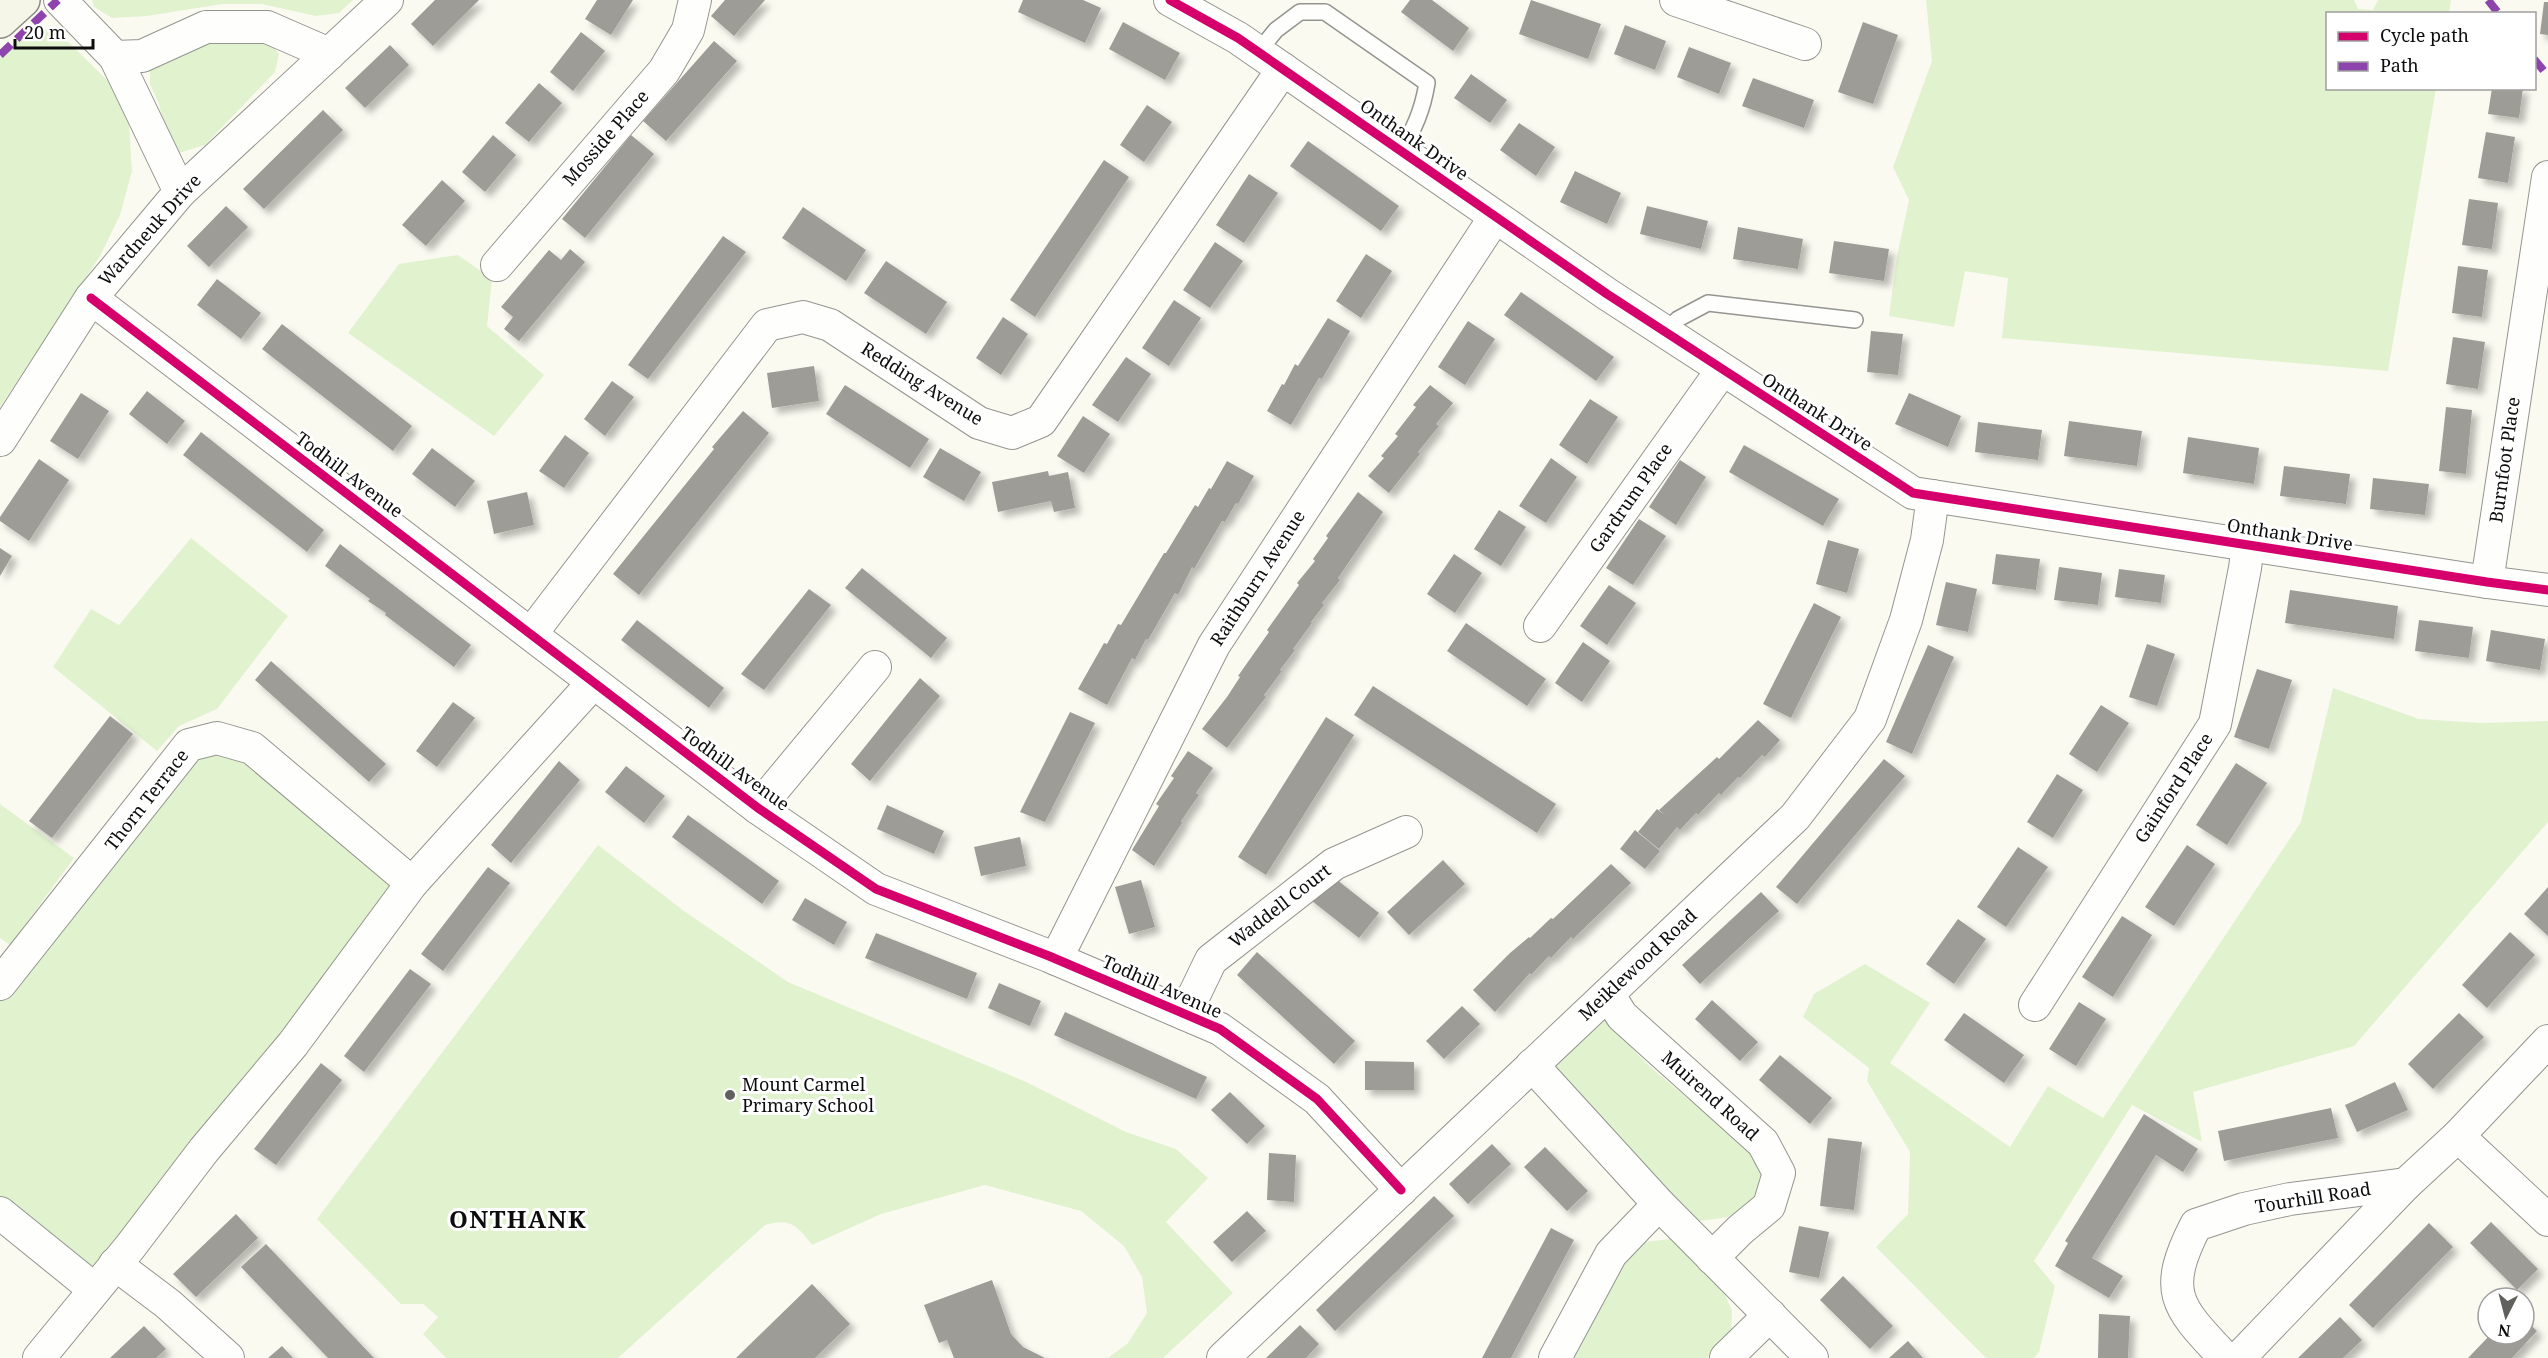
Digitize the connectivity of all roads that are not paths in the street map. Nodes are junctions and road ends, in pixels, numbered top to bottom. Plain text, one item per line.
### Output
1 (22, 0) edge
2 (60, 0) edge
3 (387, 0) edge
4 (696, 0) edge
5 (1170, 0) edge
6 (1676, 0) edge
7 (0, 21) edge
8 (1805, 44) dead end
9 (1258, 52) junction
10 (329, 54) junction
11 (115, 57) junction
12 (1283, 69) junction
13 (1400, 150) junction
14 (2548, 177) edge
15 (180, 192) junction
16 (1496, 217) junction
17 (497, 265) dead end
18 (91, 298) junction
19 (1855, 320) dead end
20 (1664, 332) junction
21 (2535, 341) edge
22 (1722, 370) junction
23 (0, 440) edge
24 (1933, 496) junction
25 (2248, 545) junction
26 (2487, 582) junction
27 (2548, 590) edge
28 (1540, 626) dead end
29 (531, 634) junction
30 (875, 668) dead end
31 (593, 683) junction
32 (758, 808) junction
33 (1406, 832) dead end
34 (412, 883) junction
35 (1056, 959) junction
36 (0, 984) edge
37 (1608, 994) junction
38 (2035, 1005) dead end
39 (1185, 1014) junction
40 (2548, 1041) edge
41 (1532, 1065) junction
42 (2458, 1136) junction
43 (2406, 1184) junction
44 (1401, 1190) junction
45 (1659, 1204) junction
46 (0, 1213) edge
47 (2548, 1220) edge
48 (1712, 1258) junction
49 (115, 1264) junction
50 (94, 1289) junction
51 (1770, 1315) junction
52 (39, 1358) edge
53 (228, 1358) edge
54 (1223, 1358) edge
55 (1555, 1358) edge
56 (1725, 1358) edge
57 (1812, 1358) edge
58 (2225, 1358) edge
59 (2239, 1358) edge

1 - 7 main road
2 - 11 street
3 - 10 street, Wardneuk Drive
4 - 17 street, Mosside Place
5 - 9 street, Onthank Drive
6 - 8 street
9 - 12 street, Onthank Drive
9 - 13 lane
10 - 11 street
10 - 15 street, Wardneuk Drive
11 - 15 street
12 - 13 street, Onthank Drive
12 - 29 street, Redding Avenue
13 - 16 street, Onthank Drive
14 - 21 street, Burnfoot Place
15 - 18 street, Wardneuk Drive
16 - 20 street, Onthank Drive
16 - 35 street, Raithburn Avenue
18 - 23 street, Wardneuk Drive
18 - 29 street, Todhill Avenue
19 - 20 lane
20 - 22 street, Onthank Drive
21 - 26 street, Burnfoot Place
22 - 24 street, Onthank Drive
22 - 28 street, Gardrum Place
24 - 25 street, Onthank Drive
24 - 37 street, Meiklewood Road
25 - 26 street, Onthank Drive
25 - 38 street, Gainford Place
26 - 27 street, Onthank Drive
29 - 31 street, Todhill Avenue
30 - 32 street
31 - 32 street, Todhill Avenue
31 - 34 street
32 - 35 street, Todhill Avenue
33 - 39 street, Waddell Court
34 - 36 street, Thorn Terrace
34 - 49 street
35 - 39 street, Todhill Avenue
37 - 41 street, Meiklewood Road
37 - 48 street, Muirend Road
39 - 44 street, Todhill Avenue
40 - 42 street, Tourhill Road
41 - 44 street, Meiklewood Road
41 - 45 street
42 - 43 street, Tourhill Road
42 - 47 street
43 - 58 street, Tourhill Road
43 - 59 street, Tourhill Road
44 - 54 street, Meiklewood Road
45 - 48 street
45 - 55 street
46 - 50 street
48 - 51 street
49 - 50 street
49 - 53 street
50 - 52 street
51 - 56 street
51 - 57 street

